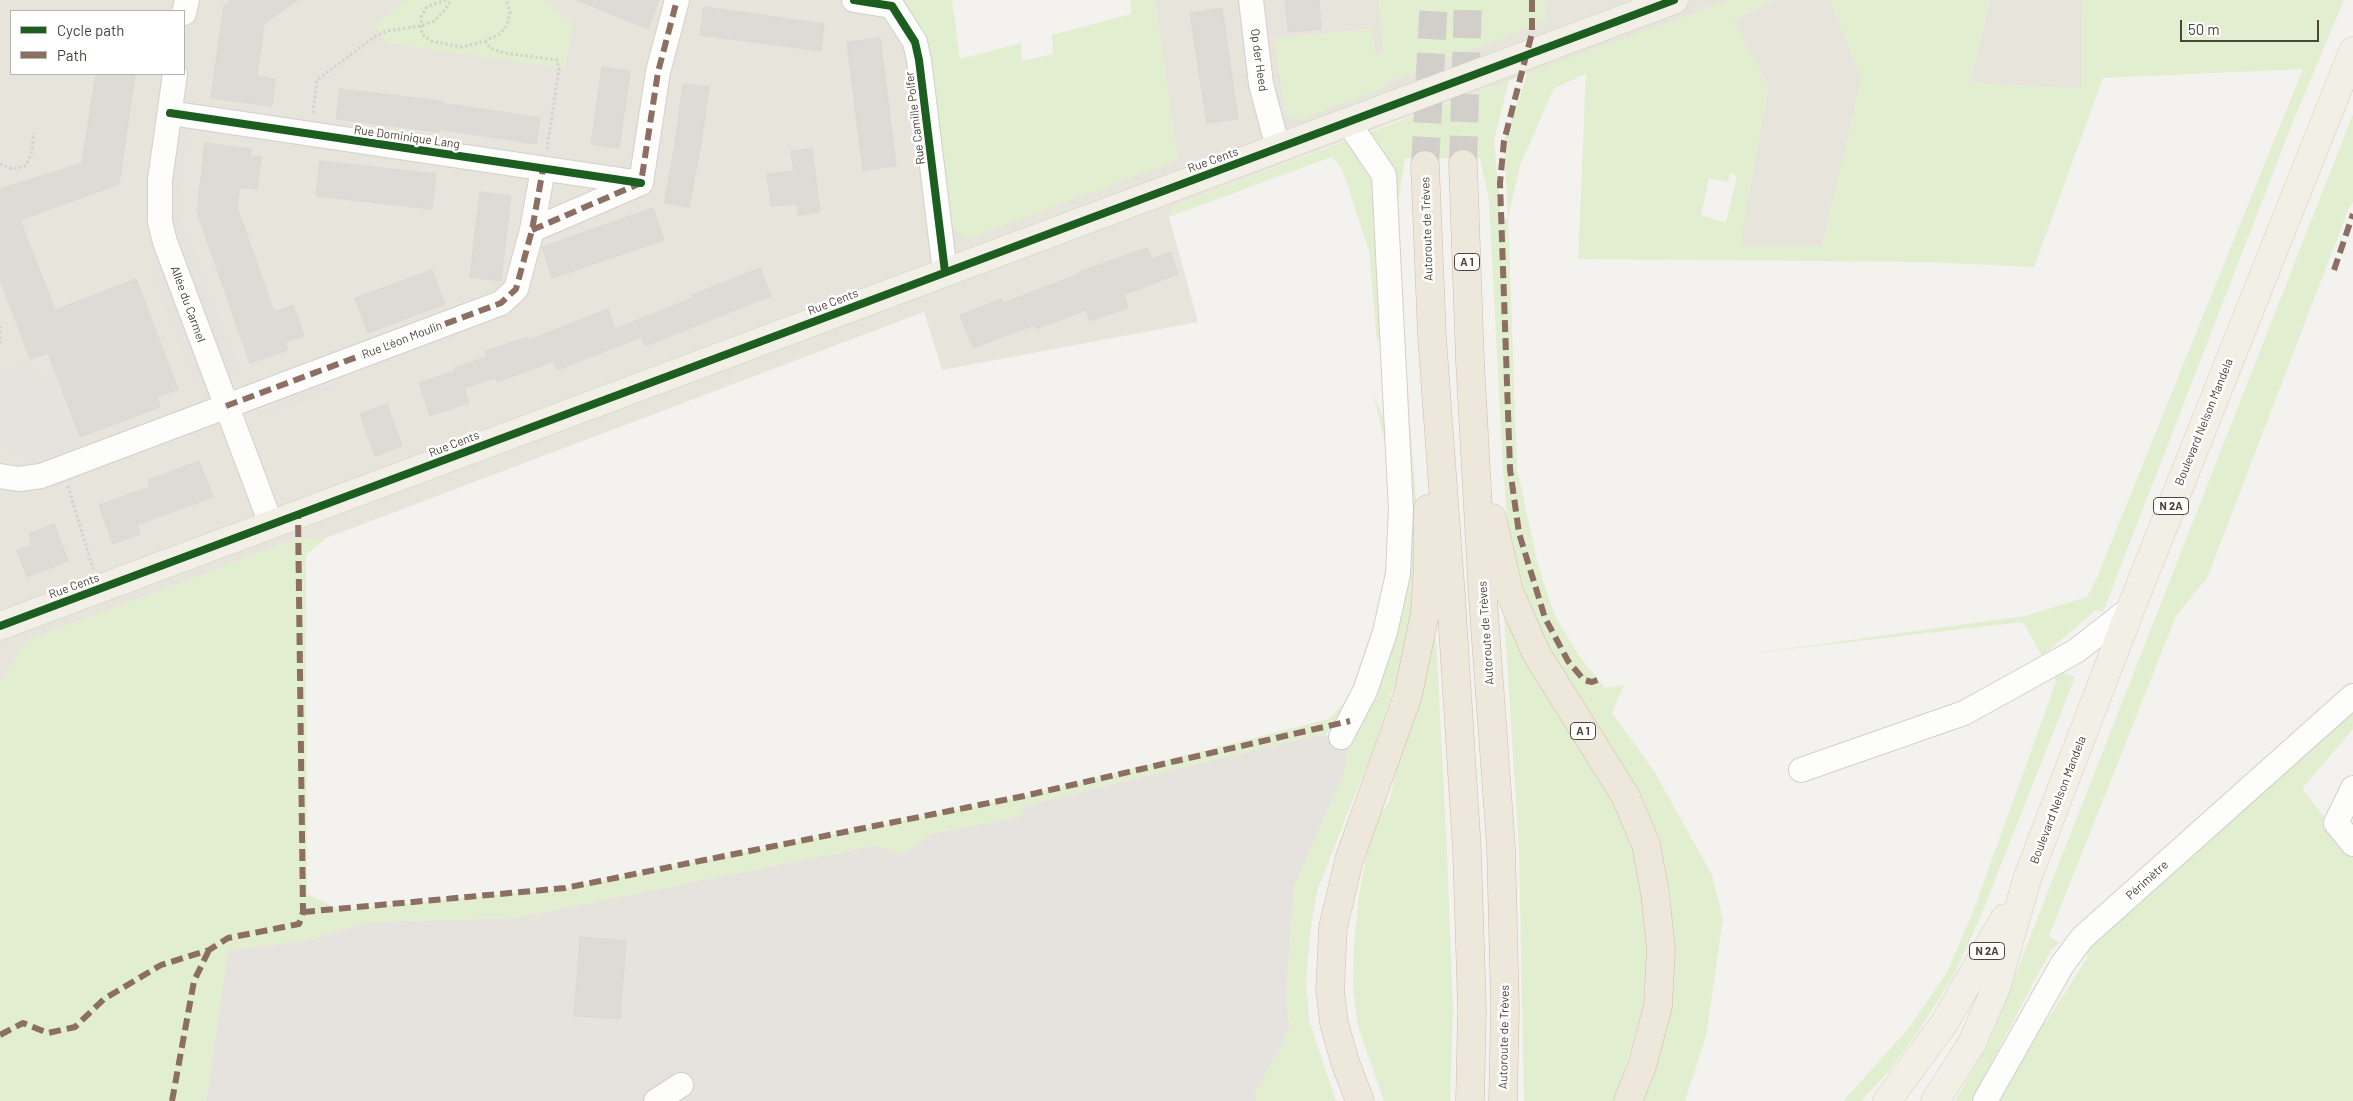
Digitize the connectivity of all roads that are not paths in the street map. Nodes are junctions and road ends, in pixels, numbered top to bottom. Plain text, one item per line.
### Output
1 (677, 0) edge
2 (854, 0) edge
3 (1251, 0) edge
4 (1674, 0) edge
5 (894, 3) edge
6 (2353, 51) edge
7 (175, 75) edge
8 (170, 113) junction
9 (1348, 122) junction
10 (1278, 148) junction
11 (1464, 164) tunnel mouth
12 (1425, 165) tunnel mouth
13 (543, 169) junction
14 (642, 183) junction
15 (1426, 201) junction
16 (532, 230) junction
17 (945, 272) junction
18 (1470, 361) junction
19 (226, 406) junction
20 (0, 476) edge
21 (271, 524) junction
22 (2131, 608) junction
23 (0, 626) edge
24 (2353, 696) edge
25 (1341, 737) dead end
26 (1801, 770) dead end
27 (2353, 788) edge
28 (2353, 844) edge
29 (2027, 879) junction
30 (681, 1085) dead end
31 (1470, 1089) edge
32 (1503, 1090) edge
33 (656, 1101) edge
34 (1360, 1101) edge
35 (1628, 1101) edge
36 (1887, 1101) edge
37 (1935, 1101) edge
38 (1986, 1101) edge

1 - 14 street
2 - 5 street, Rue Camille Polfer
3 - 10 street, Op der Heed
4 - 9 main road, Rue Cents
5 - 17 street, Rue Camille Polfer
6 - 22 main road, Boulevard Nelson Mandela / N 2A
7 - 8 street, Allée du Carmel
8 - 13 street, Rue Dominique Lang
8 - 19 street, Allée du Carmel
9 - 10 main road, Rue Cents
9 - 25 street
10 - 17 main road, Rue Cents
11 - 18 highway, Autoroute de Trèves / A 1
12 - 15 highway, Autoroute de Trèves
13 - 14 street, Rue Dominique Lang
13 - 16 street, Rue Léon Moulin
14 - 16 street
15 - 31 highway, Autoroute de Trèves
15 - 34 highway
16 - 19 street, Rue Léon Moulin
17 - 21 main road, Rue Cents
18 - 32 highway, Autoroute de Trèves / A 1
18 - 35 highway, A 1
19 - 20 street, Rue Léon Moulin
19 - 21 street, Allée du Carmel
21 - 23 main road, Rue Cents
22 - 26 street
22 - 29 main road, Boulevard Nelson Mandela / N 2A
24 - 38 street, Périmètre
27 - 28 street
29 - 36 main road, Boulevard Nelson Mandela / N 2A
29 - 37 main road, Boulevard Nelson Mandela / N 2A
30 - 33 street

